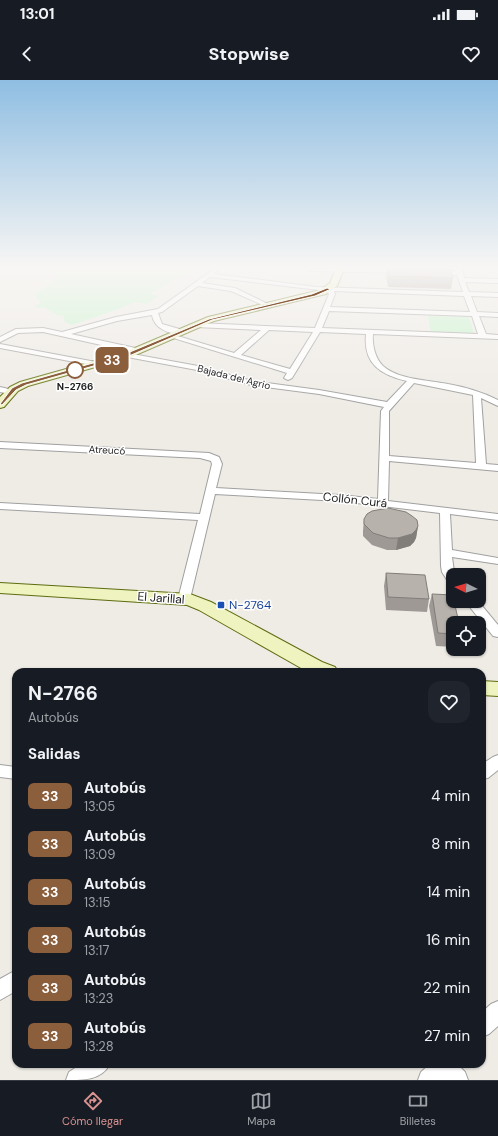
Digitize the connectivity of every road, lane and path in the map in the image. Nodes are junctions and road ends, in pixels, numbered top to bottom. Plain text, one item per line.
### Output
1 (138, 316) edge
2 (156, 316) edge
3 (228, 316) edge
4 (323, 316) edge
5 (476, 316) edge
6 (196, 325) junction
7 (267, 328) junction
8 (318, 330) junction
9 (370, 332) junction
10 (63, 334) junction
11 (176, 334) junction
12 (483, 337) junction
13 (498, 337) edge
14 (0, 340) edge
15 (0, 346) edge
16 (132, 353) junction
17 (236, 355) junction
18 (96, 364) junction
19 (291, 372) junction
20 (412, 380) junction
21 (282, 388) junction
22 (5, 390) edge
23 (477, 394) junction
24 (498, 402) edge
25 (0, 404) edge
26 (389, 405) junction
27 (0, 445) edge
28 (384, 458) junction
29 (481, 466) junction
30 (498, 468) edge
31 (211, 490) junction
32 (383, 503) junction
33 (0, 506) edge
34 (445, 511) junction
35 (204, 517) junction
36 (498, 517) edge
37 (446, 552) junction
38 (498, 561) edge
39 (448, 568) edge
40 (0, 588) edge
41 (184, 599) junction
42 (477, 608) edge
43 (497, 631) edge
44 (318, 668) edge
45 (486, 688) edge
46 (498, 689) edge
47 (498, 761) edge
48 (486, 770) edge
49 (0, 771) edge
50 (12, 772) edge
51 (12, 982) edge
52 (0, 990) edge
53 (498, 1011) edge
54 (486, 1023) edge
55 (94, 1068) edge
56 (77, 1080) edge

1 - 10 street
2 - 11 street
3 - 6 main road
4 - 8 street
5 - 12 street
6 - 7 street
6 - 11 main road
7 - 8 street
7 - 17 street
8 - 9 street
8 - 19 street
9 - 12 street
9 - 20 street
10 - 14 street, Bajada del Agrio
10 - 16 street, Bajada del Agrio
11 - 16 main road
11 - 17 street
12 - 13 street
15 - 18 street
16 - 18 main road
16 - 21 street, Bajada del Agrio
17 - 19 street
18 - 22 main road
19 - 21 street
20 - 23 street
20 - 26 street
21 - 26 street, Bajada del Agrio
22 - 25 main road
23 - 24 street
23 - 29 street
26 - 28 street
27 - 31 street, Atreucó
28 - 29 street
28 - 32 street
29 - 30 street
31 - 32 street, Collón Curá
31 - 35 street
32 - 34 street, Collón Curá
33 - 35 street
34 - 36 street, Collón Curá
34 - 37 street
35 - 41 street
37 - 38 street
37 - 39 street
40 - 41 main road, El Jarillal
41 - 44 main road, El Jarillal
42 - 43 street
45 - 46 main road
47 - 48 street
49 - 50 street
51 - 52 street
53 - 54 street
55 - 56 street

